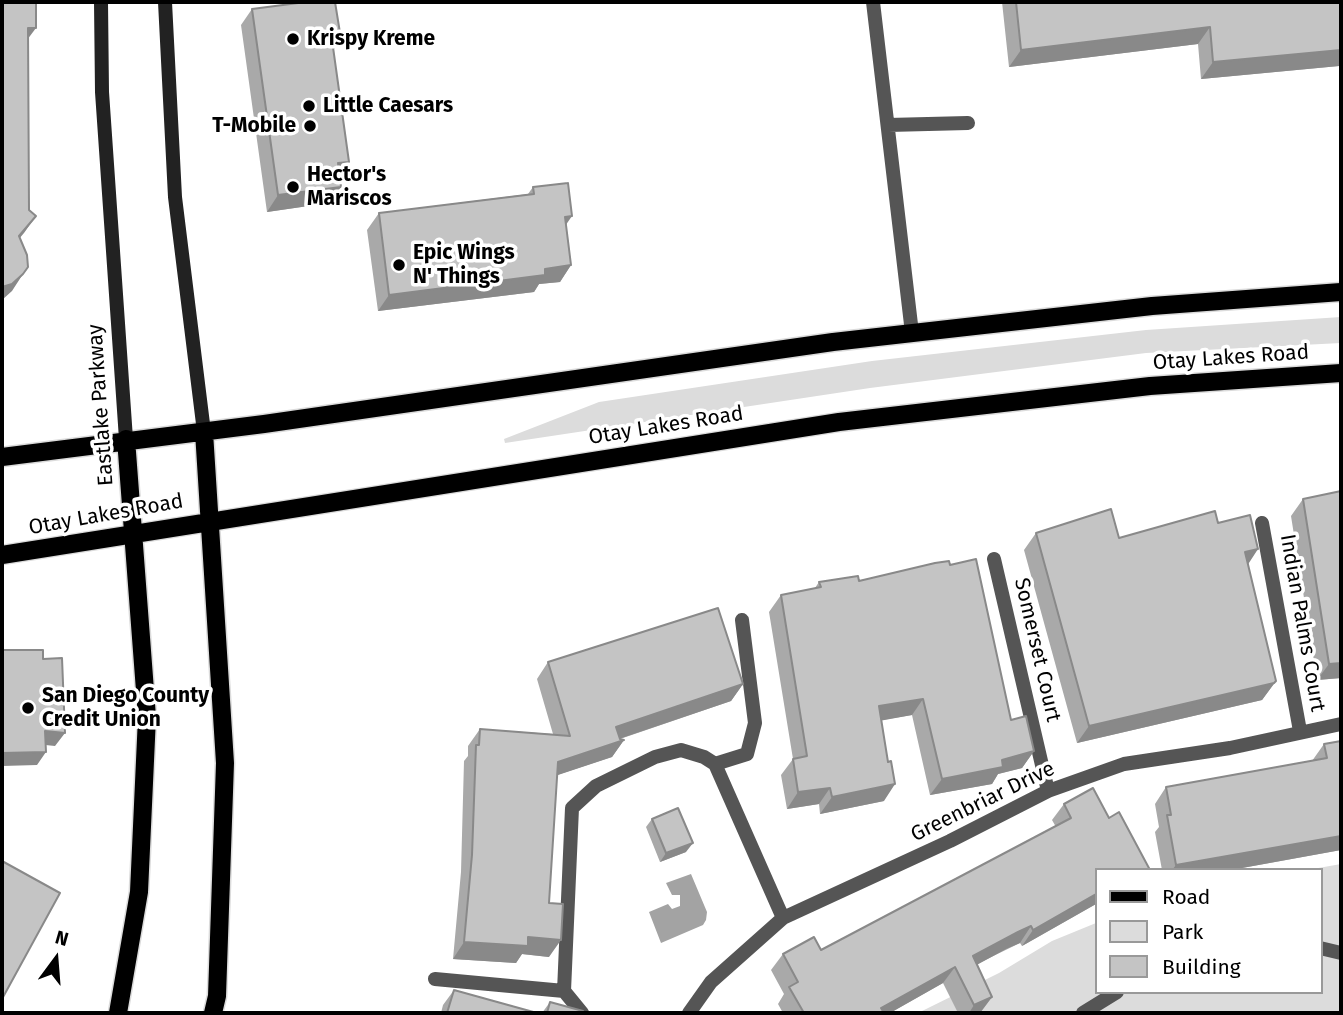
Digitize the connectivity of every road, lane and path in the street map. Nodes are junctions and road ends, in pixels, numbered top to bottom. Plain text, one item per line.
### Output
1 (101, 2) edge
2 (165, 2) edge
3 (873, 2) edge
4 (968, 123) dead end
5 (888, 125) junction
6 (1341, 292) edge
7 (912, 333) junction
8 (1341, 373) edge
9 (204, 432) junction
10 (126, 439) junction
11 (2, 457) edge
12 (211, 520) junction
13 (1262, 523) dead end
14 (134, 535) junction
15 (2, 555) edge
16 (994, 559) dead end
17 (742, 620) dead end
18 (1341, 724) edge
19 (1300, 732) junction
20 (715, 764) junction
21 (1048, 791) junction
22 (783, 918) junction
23 (1322, 948) edge
24 (1341, 953) edge
25 (435, 979) dead end
26 (564, 990) junction
27 (1115, 994) edge
28 (118, 1013) edge
29 (213, 1013) edge
30 (582, 1013) edge
31 (689, 1013) edge
32 (1083, 1013) edge

1 - 10 main road, Eastlake Parkway
2 - 9 main road
3 - 5 street
4 - 5 street
5 - 7 street
6 - 7 main road
7 - 9 main road
8 - 12 main road, Otay Lakes Road
9 - 10 main road
9 - 12 main road
10 - 11 main road
10 - 14 main road, Eastlake Parkway
12 - 14 main road, Otay Lakes Road
12 - 29 main road
13 - 19 street, Indian Palms Court
14 - 15 main road, Otay Lakes Road
14 - 28 main road, Eastlake Parkway
16 - 21 street, Somerset Court
17 - 20 street
18 - 19 street, Greenbriar Drive
19 - 21 street, Greenbriar Drive
20 - 22 street
20 - 26 street
21 - 22 street, Greenbriar Drive
22 - 31 street, Greenbriar Drive
23 - 24 street
25 - 26 street
26 - 30 street
27 - 32 street

